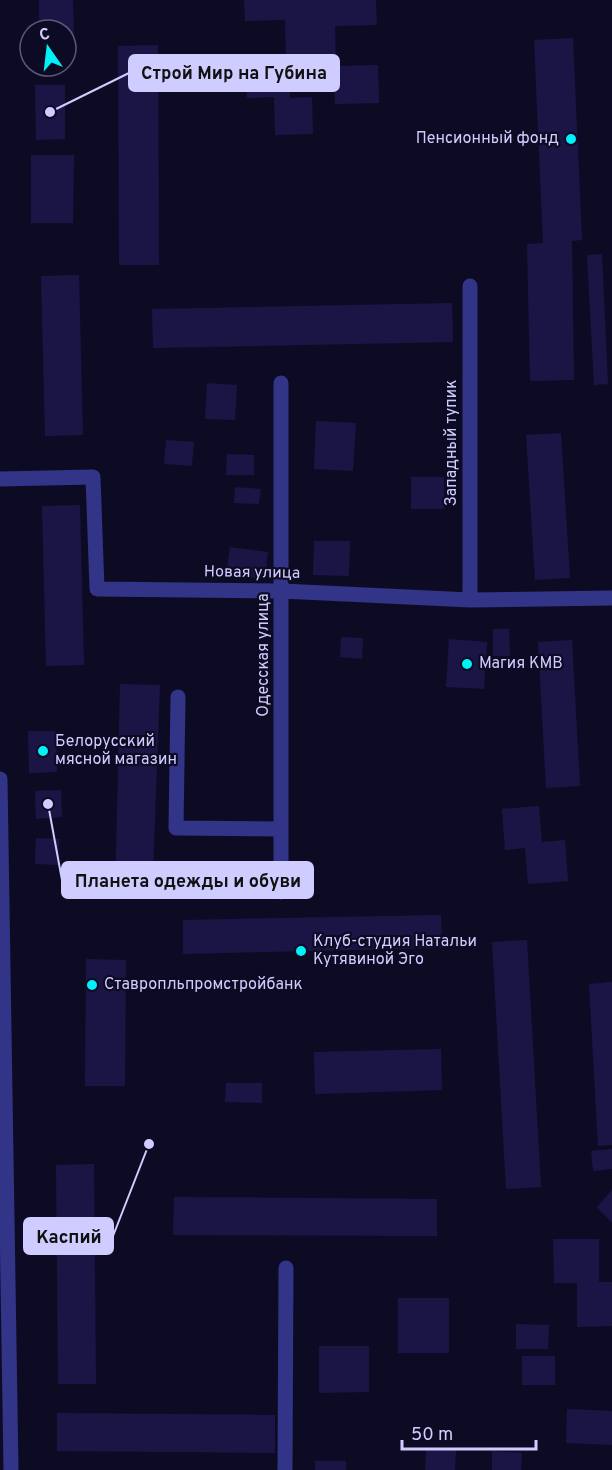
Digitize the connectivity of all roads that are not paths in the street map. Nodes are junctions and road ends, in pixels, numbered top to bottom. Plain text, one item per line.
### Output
1 (470, 285) dead end
2 (281, 383) dead end
3 (0, 479) edge
4 (282, 591) junction
5 (612, 598) edge
6 (470, 600) junction
7 (178, 697) dead end
8 (0, 779) edge
9 (281, 829) junction
10 (280, 892) dead end
11 (2, 918) edge
12 (286, 1268) dead end
13 (11, 1470) edge
14 (285, 1470) edge

1 - 6 street, Западный тупик
2 - 4 street, Одесская улица
3 - 4 street, Новая улица
4 - 6 street, Новая улица
4 - 9 street, Одесская улица
5 - 6 street, Новая улица
7 - 9 street
8 - 11 street
9 - 10 street, Одесская улица
11 - 13 street
12 - 14 street

